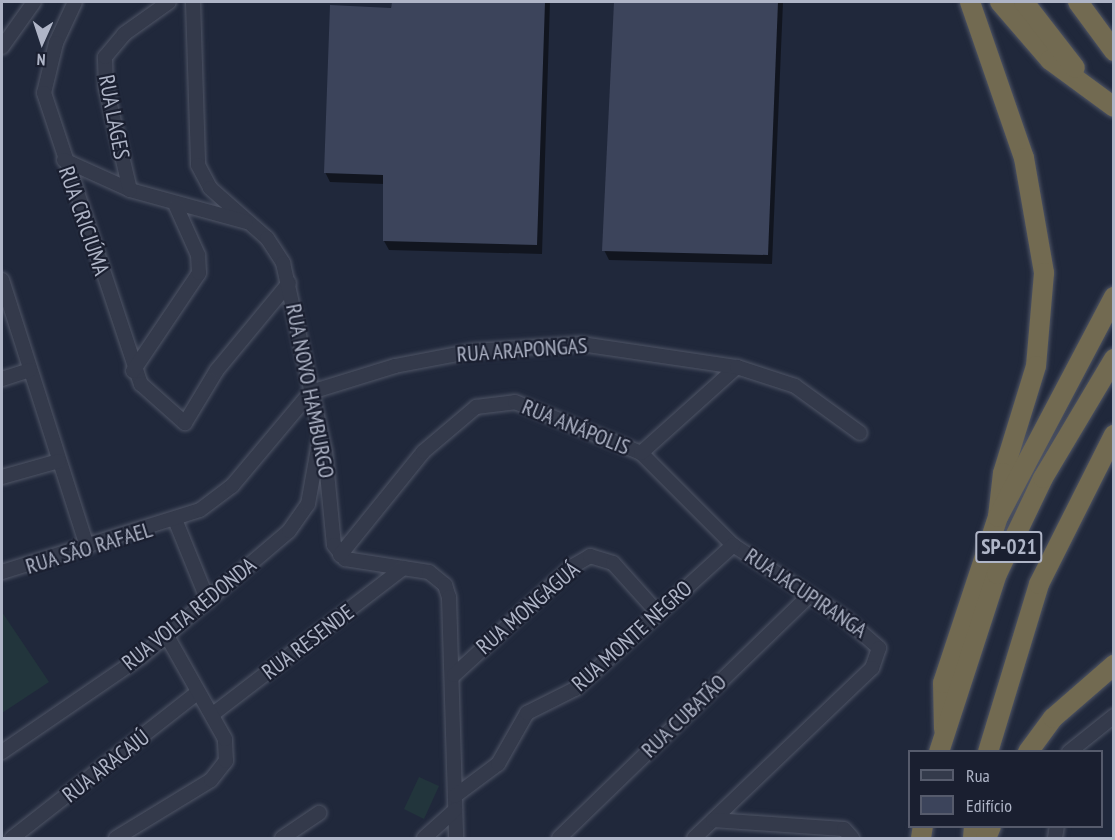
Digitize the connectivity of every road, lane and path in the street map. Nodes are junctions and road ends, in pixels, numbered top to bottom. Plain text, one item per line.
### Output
1 (34, 2) edge
2 (75, 2) edge
3 (169, 2) edge
4 (193, 2) edge
5 (970, 2) edge
6 (1000, 2) edge
7 (1024, 2) edge
8 (1078, 2) edge
9 (2, 47) edge
10 (1113, 51) edge
11 (1113, 106) edge
12 (64, 160) junction
13 (130, 190) junction
14 (176, 206) junction
15 (249, 222) junction
16 (2, 280) edge
17 (289, 283) junction
18 (4, 295) edge
19 (1113, 297) edge
20 (1113, 359) edge
21 (736, 367) junction
22 (30, 370) junction
23 (133, 370) junction
24 (2, 379) edge
25 (311, 392) junction
26 (860, 433) dead end
27 (321, 435) junction
28 (1113, 435) edge
29 (642, 453) junction
30 (58, 461) junction
31 (2, 477) edge
32 (998, 517) junction
33 (176, 522) junction
34 (733, 545) junction
35 (87, 547) junction
36 (340, 555) junction
37 (403, 568) junction
38 (2, 572) edge
39 (810, 595) junction
40 (208, 602) junction
41 (657, 612) junction
42 (167, 636) junction
43 (1113, 665) edge
44 (454, 675) junction
45 (198, 692) junction
46 (213, 714) junction
47 (1113, 716) edge
48 (944, 729) junction
49 (939, 750) edge
50 (989, 750) edge
51 (1029, 750) edge
52 (1071, 750) edge
53 (2, 752) edge
54 (455, 803) junction
55 (319, 813) dead end
56 (713, 820) junction
57 (852, 837) edge
58 (12, 838) edge
59 (116, 838) edge
60 (282, 838) edge
61 (424, 838) edge
62 (456, 838) edge
63 (559, 838) edge
64 (694, 838) edge

1 - 9 street
2 - 12 street, RUA CRICIÚMA
3 - 13 street, RUA LAGES
4 - 15 street, RUA NOVO HAMBURGO
5 - 32 highway
6 - 11 highway
7 - 11 highway
8 - 10 highway
12 - 13 street
12 - 23 street, RUA CRICIÚMA
13 - 14 street
14 - 15 street
14 - 23 street
15 - 17 street, RUA NOVO HAMBURGO
16 - 18 street
17 - 23 street, RUA CRICIÚMA
17 - 25 street, RUA NOVO HAMBURGO
18 - 22 street
19 - 32 highway
20 - 48 highway, SP-021
21 - 25 street, RUA ARAPONGAS
21 - 26 street, RUA ARAPONGAS
21 - 29 street, RUA ANÁPOLIS
22 - 24 street
22 - 30 street
25 - 27 street, RUA NOVO HAMBURGO
25 - 33 street, RUA SÃO RAFAEL
27 - 36 street, RUA NOVO HAMBURGO
27 - 40 street, RUA VOLTA REDONDA
28 - 50 highway, SP-021
29 - 34 street, RUA JACUPIRANGA
29 - 36 street, RUA ANÁPOLIS
30 - 31 street
30 - 35 street
32 - 48 highway
33 - 35 street, RUA SÃO RAFAEL
33 - 40 street
34 - 39 street, RUA JACUPIRANGA
34 - 41 street, RUA MONTE NEGRO
35 - 38 street, RUA SÃO RAFAEL
36 - 37 street
37 - 44 street
37 - 46 street, RUA RESENDE
39 - 56 street, RUA JACUPIRANGA
39 - 63 street, RUA CUBATÃO
40 - 42 street, RUA VOLTA REDONDA
41 - 44 street, RUA MONGAGUÁ
41 - 54 street, RUA MONTE NEGRO
42 - 45 street
42 - 53 street, RUA VOLTA REDONDA
43 - 51 highway
44 - 54 street
45 - 46 street
45 - 58 street, RUA ARACAJÚ
46 - 59 street
47 - 52 street
48 - 49 highway, SP-021
54 - 61 street, RUA MONTE NEGRO
54 - 62 street
55 - 60 street
56 - 57 street
56 - 64 street, RUA JACUPIRANGA

